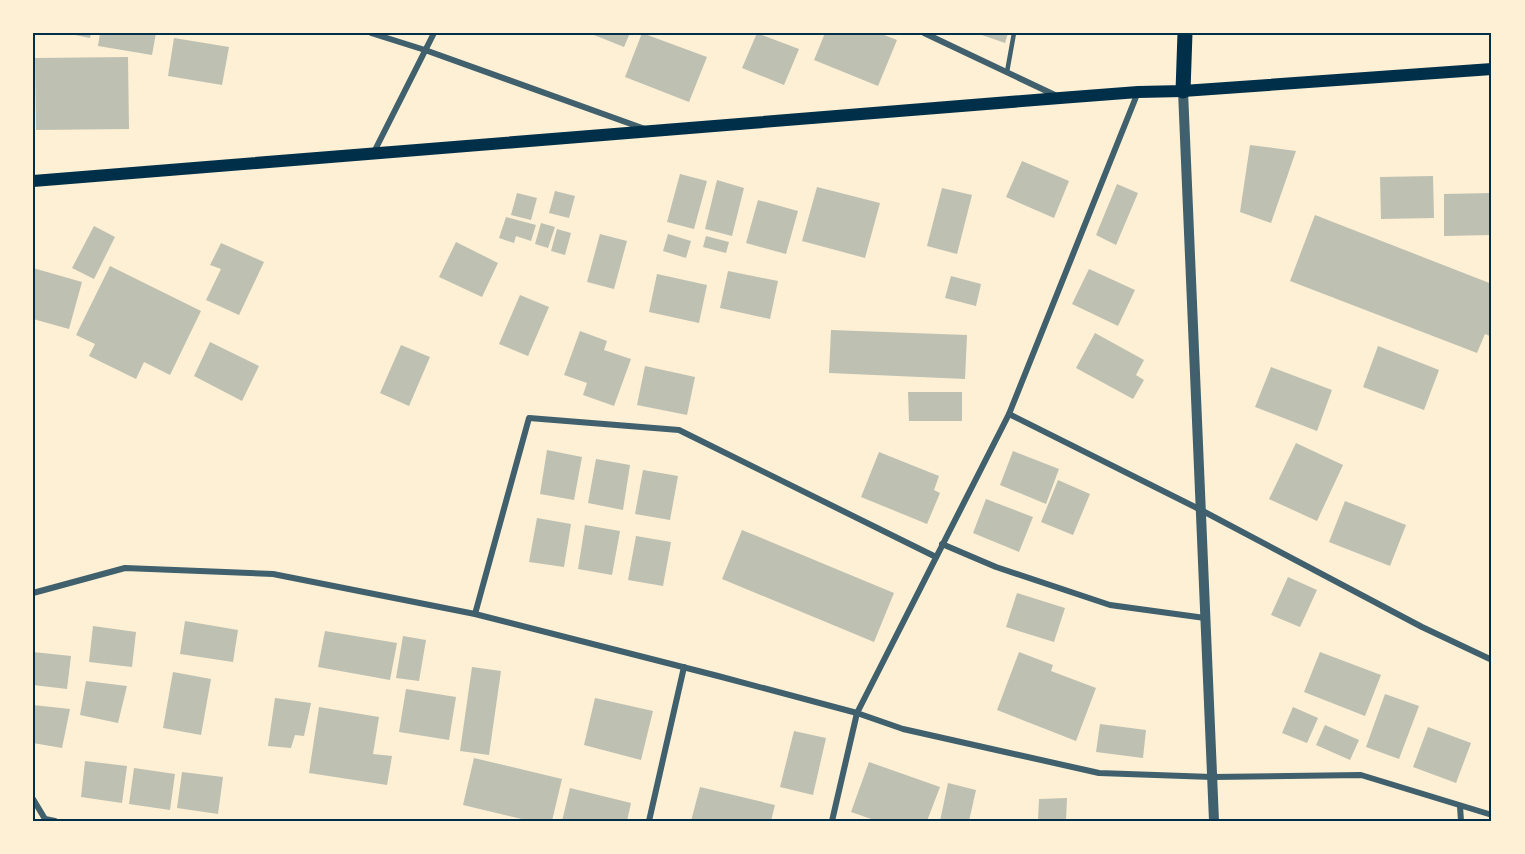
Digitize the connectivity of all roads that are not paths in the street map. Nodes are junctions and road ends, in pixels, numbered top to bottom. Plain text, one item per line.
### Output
1 (370, 33) edge
2 (434, 33) edge
3 (924, 33) edge
4 (1014, 33) edge
5 (1185, 33) edge
6 (425, 50) junction
7 (1492, 69) edge
8 (1007, 72) junction
9 (1183, 91) junction
10 (1138, 92) junction
11 (1060, 98) junction
12 (650, 131) junction
13 (374, 152) junction
14 (33, 181) edge
15 (1009, 414) junction
16 (1201, 510) junction
17 (942, 544) junction
18 (936, 557) junction
19 (33, 592) edge
20 (475, 614) junction
21 (1205, 618) junction
22 (1492, 660) edge
23 (684, 667) junction
24 (857, 713) junction
25 (1212, 777) junction
26 (33, 799) edge
27 (1460, 807) junction
28 (1492, 815) edge
29 (56, 821) edge
30 (649, 821) edge
31 (832, 821) edge
32 (1214, 821) edge
33 (1461, 821) edge

1 - 6 street
2 - 6 street
3 - 8 street
4 - 8 lane
5 - 9 main road
6 - 12 street
6 - 13 street
7 - 9 main road
8 - 11 street
9 - 10 main road
9 - 16 street
10 - 11 main road
10 - 15 street
11 - 12 main road
12 - 13 main road
13 - 14 main road
15 - 16 street
15 - 17 street
16 - 21 street
16 - 22 street
17 - 18 street
17 - 21 street
18 - 20 street
18 - 24 street
19 - 20 street
20 - 23 street
21 - 25 street
23 - 24 street
23 - 30 street
24 - 25 street
24 - 31 street
25 - 27 street
25 - 32 street
26 - 29 street
27 - 28 street
27 - 33 street

